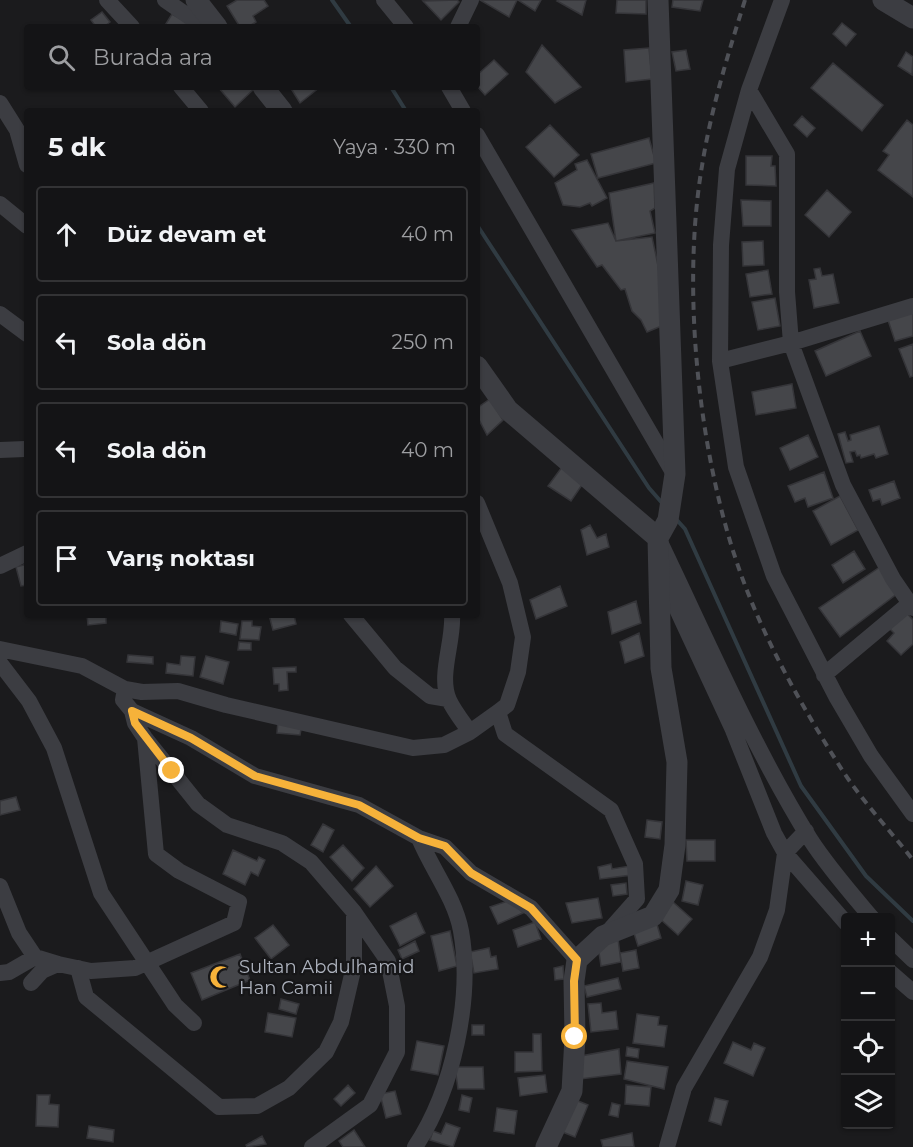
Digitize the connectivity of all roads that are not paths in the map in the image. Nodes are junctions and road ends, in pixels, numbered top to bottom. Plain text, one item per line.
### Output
1 (107, 0) edge
2 (165, 0) edge
3 (196, 0) edge
4 (384, 0) edge
5 (471, 0) edge
6 (658, 0) edge
7 (782, 0) edge
8 (883, 0) edge
9 (913, 18) edge
10 (129, 24) edge
11 (200, 24) edge
12 (215, 24) edge
13 (404, 24) edge
14 (459, 24) edge
15 (184, 90) edge
16 (265, 90) edge
17 (451, 90) edge
18 (749, 90) junction
19 (0, 103) edge
20 (198, 108) edge
21 (280, 108) edge
22 (461, 108) edge
23 (480, 140) edge
24 (24, 154) edge
25 (0, 204) edge
26 (24, 224) edge
27 (913, 306) edge
28 (0, 314) edge
29 (24, 332) edge
30 (792, 343) junction
31 (720, 361) junction
32 (480, 370) edge
33 (24, 449) edge
34 (0, 450) edge
35 (674, 480) junction
36 (480, 510) edge
37 (663, 529) junction
38 (24, 554) edge
39 (0, 566) edge
40 (911, 606) edge
41 (353, 618) edge
42 (452, 618) edge
43 (0, 649) edge
44 (0, 663) edge
45 (824, 675) junction
46 (125, 689) junction
47 (448, 699) junction
48 (132, 711) junction
49 (498, 712) junction
50 (470, 732) junction
51 (145, 738) junction
52 (913, 814) edge
53 (806, 831) junction
54 (419, 838) junction
55 (785, 853) junction
56 (0, 886) edge
57 (354, 912) junction
58 (868, 913) edge
59 (841, 917) edge
60 (603, 936) junction
61 (895, 942) edge
62 (35, 957) junction
63 (577, 960) junction
64 (913, 960) edge
65 (149, 963) junction
66 (58, 964) junction
67 (78, 968) junction
68 (0, 973) edge
69 (895, 976) edge
70 (31, 983) dead end
71 (913, 992) edge
72 (194, 1023) dead end
73 (312, 1147) edge
74 (415, 1147) edge
75 (546, 1147) edge
76 (667, 1147) edge

1 - 10 street
2 - 11 street
3 - 12 street
4 - 13 street
5 - 14 street
6 - 35 street
7 - 18 street
8 - 9 street
15 - 20 street
16 - 21 street
17 - 22 street
18 - 30 street
18 - 31 street
19 - 24 street
23 - 35 street
25 - 26 street
27 - 30 street
28 - 29 street
30 - 31 street
30 - 40 street
31 - 45 street
32 - 37 street
33 - 34 street
35 - 37 street
36 - 49 street
37 - 53 street
37 - 55 street
37 - 60 street
38 - 39 street
40 - 45 street
41 - 47 street
42 - 47 street
43 - 46 street
44 - 65 street
45 - 52 street
46 - 48 street
46 - 50 street
47 - 50 street
48 - 51 street
48 - 54 street
49 - 50 street
49 - 60 street
51 - 57 street
51 - 65 street
53 - 55 street
53 - 58 street
54 - 63 street
54 - 74 street
55 - 59 street
55 - 76 street
56 - 62 street
57 - 67 street
57 - 73 street
60 - 63 street
61 - 64 street
62 - 66 street
62 - 68 street
63 - 75 street
65 - 67 street
65 - 72 street
66 - 67 street
66 - 70 street
69 - 71 street

